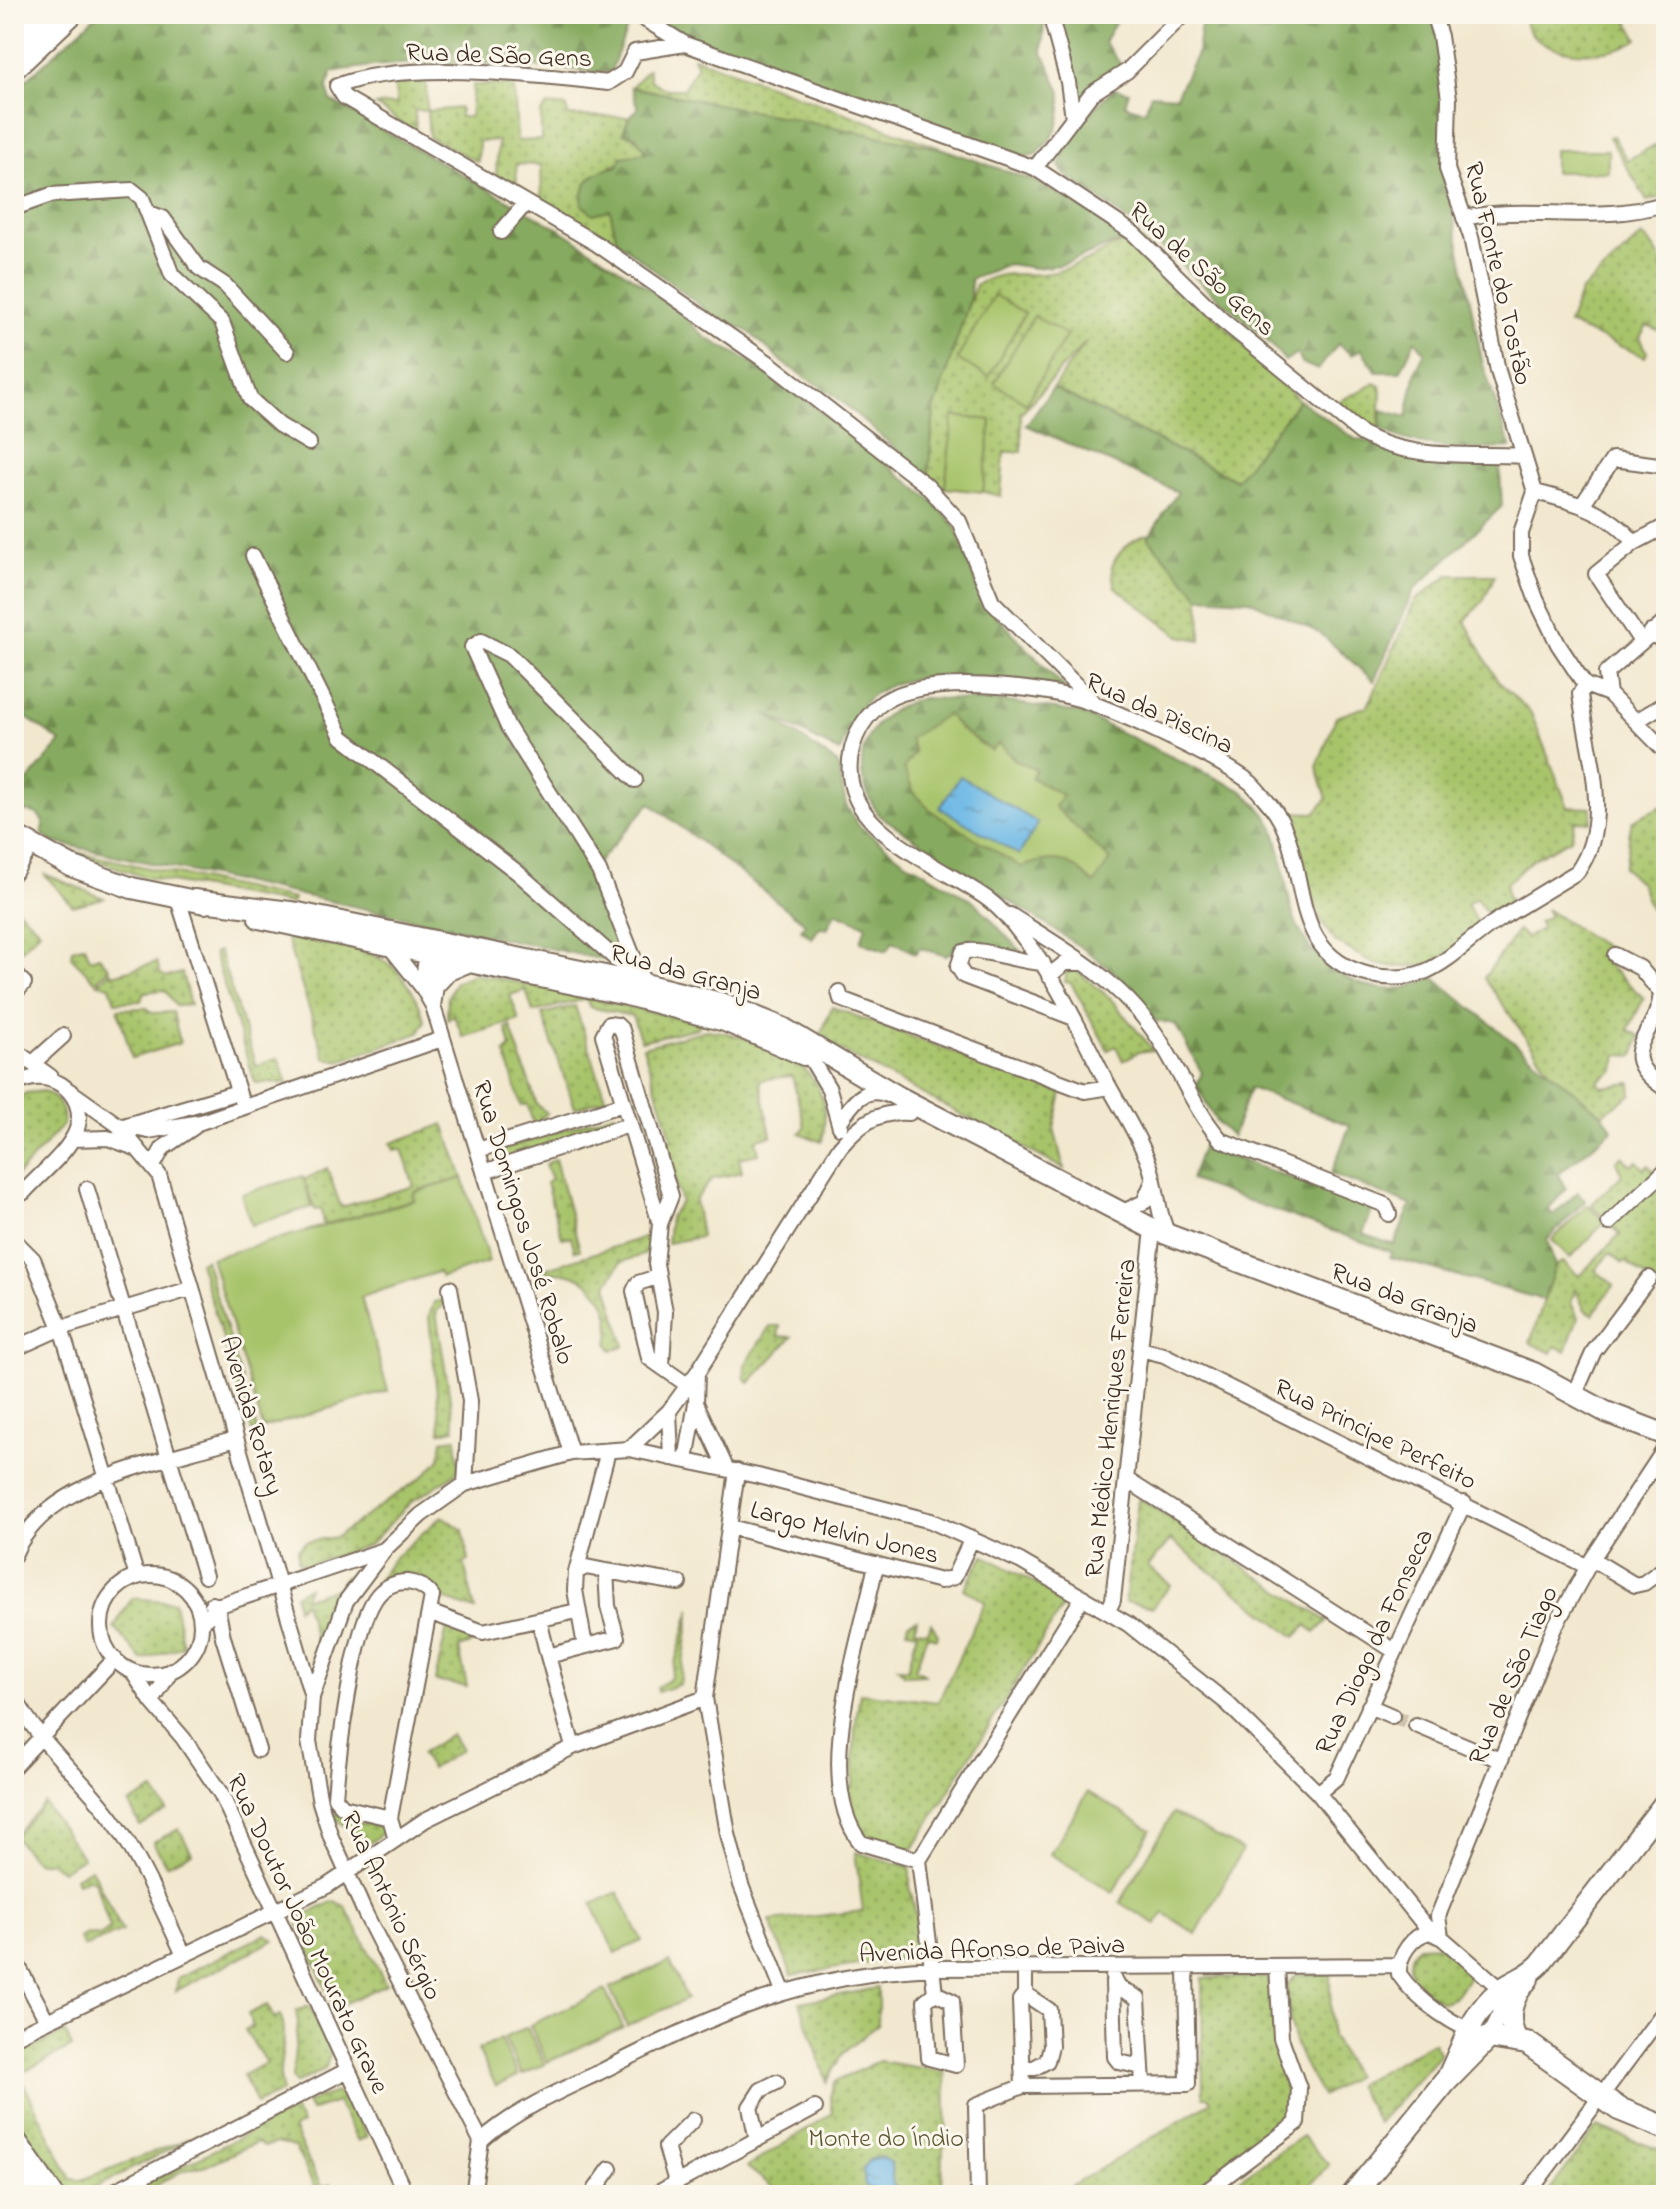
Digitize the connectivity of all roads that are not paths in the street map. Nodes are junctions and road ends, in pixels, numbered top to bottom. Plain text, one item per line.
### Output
1 (45, 14) edge
2 (71, 14) edge
3 (636, 14) edge
4 (1050, 14) edge
5 (1184, 14) edge
6 (1433, 14) edge
7 (14, 44) edge
8 (685, 44) junction
9 (14, 68) edge
10 (1073, 118) junction
11 (1035, 168) junction
12 (526, 203) junction
13 (1666, 203) edge
14 (14, 208) edge
15 (149, 213) junction
16 (1464, 218) junction
17 (501, 232) dead end
18 (287, 352) dead end
19 (309, 443) dead end
20 (1522, 456) junction
21 (1666, 466) edge
22 (1535, 492) junction
23 (1582, 505) junction
24 (1664, 530) edge
25 (1634, 543) junction
26 (253, 556) dead end
27 (1666, 621) edge
28 (1646, 636) junction
29 (1666, 644) edge
30 (1585, 685) junction
31 (1609, 694) junction
32 (1666, 703) edge
33 (1096, 705) junction
34 (1638, 720) junction
35 (1666, 752) edge
36 (635, 780) dead end
37 (23, 840) edge
38 (15, 872) edge
39 (186, 898) junction
40 (999, 908) junction
41 (419, 937) junction
42 (390, 947) junction
43 (494, 952) junction
44 (1615, 955) dead end
45 (434, 956) junction
46 (1084, 963) junction
47 (470, 964) junction
48 (1046, 970) junction
49 (14, 974) edge
50 (644, 984) junction
51 (438, 985) junction
52 (422, 987) junction
53 (839, 992) dead end
54 (14, 994) edge
55 (433, 1006) junction
56 (1661, 1015) edge
57 (1074, 1018) junction
58 (63, 1036) dead end
59 (442, 1039) junction
60 (14, 1050) edge
61 (811, 1059) junction
62 (33, 1063) junction
63 (869, 1085) junction
64 (14, 1086) edge
65 (64, 1087) junction
66 (1109, 1087) junction
67 (1666, 1089) edge
68 (238, 1092) junction
69 (623, 1104) junction
70 (243, 1107) junction
71 (909, 1113) junction
72 (867, 1121) junction
73 (201, 1122) junction
74 (839, 1123) junction
75 (118, 1125) junction
76 (629, 1125) junction
77 (72, 1139) junction
78 (840, 1147) junction
79 (478, 1150) junction
80 (142, 1151) junction
81 (153, 1166) junction
82 (1666, 1170) edge
83 (484, 1172) junction
84 (1153, 1181) junction
85 (87, 1189) dead end
86 (16, 1197) edge
87 (1144, 1202) junction
88 (1123, 1212) junction
89 (1389, 1214) dead end
90 (1609, 1223) dead end
91 (660, 1224) junction
92 (1157, 1230) junction
93 (15, 1240) edge
94 (657, 1277) junction
95 (1649, 1278) dead end
96 (450, 1288) dead end
97 (190, 1289) junction
98 (123, 1309) junction
99 (61, 1328) junction
100 (14, 1349) edge
101 (1140, 1349) junction
102 (662, 1365) junction
103 (692, 1379) junction
104 (1574, 1396) junction
105 (696, 1403) junction
106 (669, 1411) junction
107 (1666, 1435) edge
108 (235, 1439) junction
109 (1666, 1447) edge
110 (629, 1449) junction
111 (608, 1451) junction
112 (571, 1453) junction
113 (679, 1459) junction
114 (169, 1460) junction
115 (732, 1470) junction
116 (106, 1479) junction
117 (1127, 1480) junction
118 (465, 1484) junction
119 (1464, 1503) junction
120 (730, 1527) junction
121 (972, 1538) junction
122 (385, 1549) junction
123 (14, 1555) edge
124 (1590, 1563) junction
125 (876, 1564) junction
126 (1666, 1567) edge
127 (606, 1571) junction
128 (576, 1572) junction
129 (205, 1576) dead end
130 (137, 1577) junction
131 (679, 1583) dead end
132 (279, 1587) junction
133 (1083, 1597) junction
134 (194, 1598) junction
135 (217, 1606) junction
136 (577, 1611) junction
137 (1108, 1611) junction
138 (429, 1612) junction
139 (539, 1620) junction
140 (201, 1624) junction
141 (585, 1646) junction
142 (1393, 1650) junction
143 (548, 1656) junction
144 (115, 1659) junction
145 (171, 1670) junction
146 (132, 1671) junction
147 (14, 1696) edge
148 (312, 1697) junction
149 (705, 1698) junction
150 (152, 1702) junction
151 (1369, 1706) junction
152 (1392, 1716) tunnel mouth
153 (1416, 1725) tunnel mouth
154 (41, 1736) junction
155 (573, 1747) junction
156 (258, 1750) dead end
157 (1500, 1760) junction
158 (14, 1766) edge
159 (1318, 1793) junction
160 (1666, 1801) edge
161 (390, 1818) junction
162 (396, 1839) junction
163 (919, 1860) junction
164 (346, 1872) junction
165 (277, 1911) junction
166 (1436, 1935) junction
167 (184, 1955) junction
168 (14, 1958) edge
169 (1398, 1965) junction
170 (1186, 1966) junction
171 (1277, 1966) junction
172 (934, 1968) junction
173 (1025, 1968) junction
174 (1532, 1972) junction
175 (1113, 1974) junction
176 (1502, 1985) junction
177 (783, 1991) junction
178 (935, 1993) junction
179 (1025, 1994) junction
180 (1666, 2009) edge
181 (47, 2021) junction
182 (1478, 2034) junction
183 (14, 2037) edge
184 (1522, 2042) junction
185 (1142, 2067) junction
186 (1022, 2068) junction
187 (348, 2070) junction
188 (777, 2082) dead end
189 (1143, 2085) junction
190 (1023, 2086) junction
191 (1602, 2097) junction
192 (815, 2108) dead end
193 (693, 2120) dead end
194 (1666, 2128) edge
195 (14, 2140) edge
196 (757, 2140) junction
197 (481, 2141) junction
198 (14, 2168) edge
199 (610, 2169) dead end
200 (676, 2182) junction
201 (33, 2195) edge
202 (52, 2195) edge
203 (107, 2195) edge
204 (406, 2195) edge
205 (473, 2195) edge
206 (596, 2195) edge
207 (654, 2195) edge
208 (978, 2195) edge
209 (1201, 2195) edge
210 (1353, 2195) edge
211 (1527, 2195) edge

1 - 7 main road
2 - 9 main road
3 - 8 street
4 - 10 street
5 - 10 street
6 - 16 street, Rua Fonte do Tostão
8 - 11 street, Rua de São Gens
8 - 12 street, Rua de São Gens
10 - 11 street
11 - 20 street, Rua de São Gens
12 - 17 street
12 - 33 street, Rua de São Gens
13 - 16 street
14 - 15 street
15 - 18 street
15 - 19 street
16 - 20 street, Rua Fonte do Tostão
20 - 22 street, Rua Fonte do Tostão
21 - 23 street
22 - 23 street
22 - 30 street
23 - 25 street
24 - 25 street
25 - 28 street
26 - 50 street
27 - 28 street
28 - 29 street
28 - 31 street
30 - 31 street
30 - 33 street, Rua da Piscina
31 - 34 street
32 - 34 street
33 - 40 street, Rua da Piscina
34 - 35 street
36 - 50 street
37 - 38 street
37 - 39 main road, Rua da Granja
39 - 41 main road, Rua da Granja
39 - 42 main road, Rua da Granja
39 - 68 street
40 - 46 street
40 - 48 street, Rua da Piscina
41 - 43 main road, Rua da Granja
41 - 45 street
42 - 45 main road, Rua da Granja
42 - 52 street
43 - 45 street
43 - 50 main road, Rua da Granja
44 - 56 street
45 - 47 main road, Rua da Granja
45 - 51 street
45 - 52 street
46 - 48 street
46 - 89 street
47 - 51 street
47 - 61 main road, Rua da Granja
48 - 57 street, Rua da Piscina
48 - 57 street
49 - 54 street
50 - 63 main road, Rua da Granja
51 - 55 street
52 - 55 street
53 - 66 street
55 - 59 street, Rua Domingos José Robalo
56 - 67 street
57 - 66 street, Rua da Piscina
58 - 62 street
59 - 70 street
59 - 79 street, Rua Domingos José Robalo
60 - 62 street, Avenida Rotary
61 - 63 main road, Rua da Granja
61 - 74 street
62 - 65 street, Avenida Rotary
63 - 71 main road, Rua da Granja
63 - 72 street
63 - 74 street
63 - 88 main road, Rua da Granja
64 - 65 street
65 - 75 street, Avenida Rotary
65 - 77 street
66 - 84 street, Rua da Piscina
68 - 70 street
68 - 75 street
69 - 76 street
69 - 79 street
69 - 91 street
70 - 73 street
71 - 72 street
71 - 88 main road, Rua da Granja
72 - 78 street
73 - 75 street
73 - 81 street
74 - 78 street
75 - 80 street, Avenida Rotary
76 - 83 street
76 - 91 street
77 - 80 street
77 - 86 street
78 - 103 street
79 - 83 street, Rua Domingos José Robalo
80 - 81 street, Avenida Rotary
81 - 97 street, Avenida Rotary
82 - 90 street
83 - 112 street, Rua Domingos José Robalo
84 - 87 street
84 - 92 street, Rua da Piscina
85 - 98 street
87 - 88 street
87 - 92 street
88 - 92 main road, Rua da Granja
91 - 94 street
92 - 101 street, Rua Médico Henriques Ferreira
92 - 104 main road, Rua da Granja
93 - 99 street
94 - 102 street
94 - 102 street
95 - 104 street
96 - 118 street
97 - 98 street
97 - 108 street, Avenida Rotary
98 - 99 street
98 - 114 street
99 - 100 street
99 - 116 street
101 - 117 street, Rua Médico Henriques Ferreira
101 - 119 street, Rua Principe Perfeito
102 - 103 street
103 - 105 street
103 - 106 street
104 - 107 main road, Rua da Granja
105 - 113 street
105 - 115 street
106 - 110 street
106 - 113 street
108 - 114 street
108 - 132 street, Avenida Rotary
109 - 124 street, Rua de São Tiago
110 - 111 street, Rua António Sérgio
110 - 113 street, Rua António Sérgio
111 - 112 street, Rua António Sérgio
111 - 128 street
112 - 118 street, Rua António Sérgio
113 - 115 street, Rua António Sérgio
114 - 116 street
114 - 129 street
115 - 120 street
115 - 121 street, Rua António Sérgio
116 - 123 street
116 - 130 street
117 - 137 street, Rua Médico Henriques Ferreira
117 - 142 street
118 - 122 street, Rua António Sérgio
119 - 124 street, Rua Principe Perfeito
119 - 142 street, Rua Diogo da Fonseca
120 - 125 street, Largo Melvin Jones
120 - 149 street
121 - 125 street, Largo Melvin Jones
121 - 133 street, Rua António Sérgio
122 - 132 street
122 - 148 street, Rua António Sérgio
124 - 126 street, Rua Principe Perfeito
124 - 157 street, Rua de São Tiago
125 - 163 street
127 - 128 street
127 - 131 street
127 - 141 street
128 - 136 street
130 - 134 street
130 - 144 street
132 - 135 street
132 - 148 street, Avenida Rotary
133 - 137 street, Rua António Sérgio
133 - 163 street
134 - 135 street
134 - 140 street
135 - 140 street
135 - 156 street
136 - 139 street
136 - 141 street
137 - 159 street, Rua António Sérgio
138 - 139 street
138 - 161 street
138 - 161 street
139 - 143 street
140 - 145 street
141 - 143 street
142 - 151 street, Rua Diogo da Fonseca
143 - 155 street
144 - 146 street
144 - 154 street
145 - 146 street
145 - 150 street
146 - 150 street, Rua Doutor João Mourato Grave
147 - 154 street
148 - 164 street, Rua António Sérgio
149 - 155 street
149 - 177 street
150 - 165 street, Rua Doutor João Mourato Grave
151 - 152 street
151 - 159 street, Rua Diogo da Fonseca
153 - 157 street
154 - 158 street
154 - 167 street
155 - 162 street
157 - 166 street, Rua de São Tiago
159 - 166 street, Rua António Sérgio
160 - 174 main road
161 - 162 street
162 - 164 street
163 - 172 street
164 - 165 street
164 - 197 street, Rua António Sérgio
165 - 167 street
165 - 187 street, Rua Doutor João Mourato Grave
166 - 169 street
166 - 176 street, Rua António Sérgio
167 - 181 street
168 - 181 street
169 - 171 street, Avenida Afonso de Paiva
169 - 182 street
170 - 171 street, Avenida Afonso de Paiva
170 - 175 street, Avenida Afonso de Paiva
170 - 189 street
171 - 209 street
172 - 173 street, Avenida Afonso de Paiva
172 - 177 street, Avenida Afonso de Paiva
172 - 178 street
173 - 175 street, Avenida Afonso de Paiva
173 - 179 street
174 - 176 main road
174 - 184 main road
175 - 185 street
175 - 185 street
176 - 182 main road
177 - 197 street, Avenida Afonso de Paiva
178 - 178 street
179 - 186 street
179 - 186 street
180 - 191 street
181 - 183 street
182 - 184 main road
182 - 210 main road
184 - 191 main road
185 - 189 street
186 - 190 street
187 - 203 street
187 - 204 street, Rua Doutor João Mourato Grave
188 - 196 street
189 - 190 street
190 - 208 street
191 - 194 main road
191 - 211 street
192 - 196 street
193 - 200 street
195 - 202 main road
196 - 200 street
197 - 205 street
198 - 201 main road
199 - 206 street
200 - 207 street

